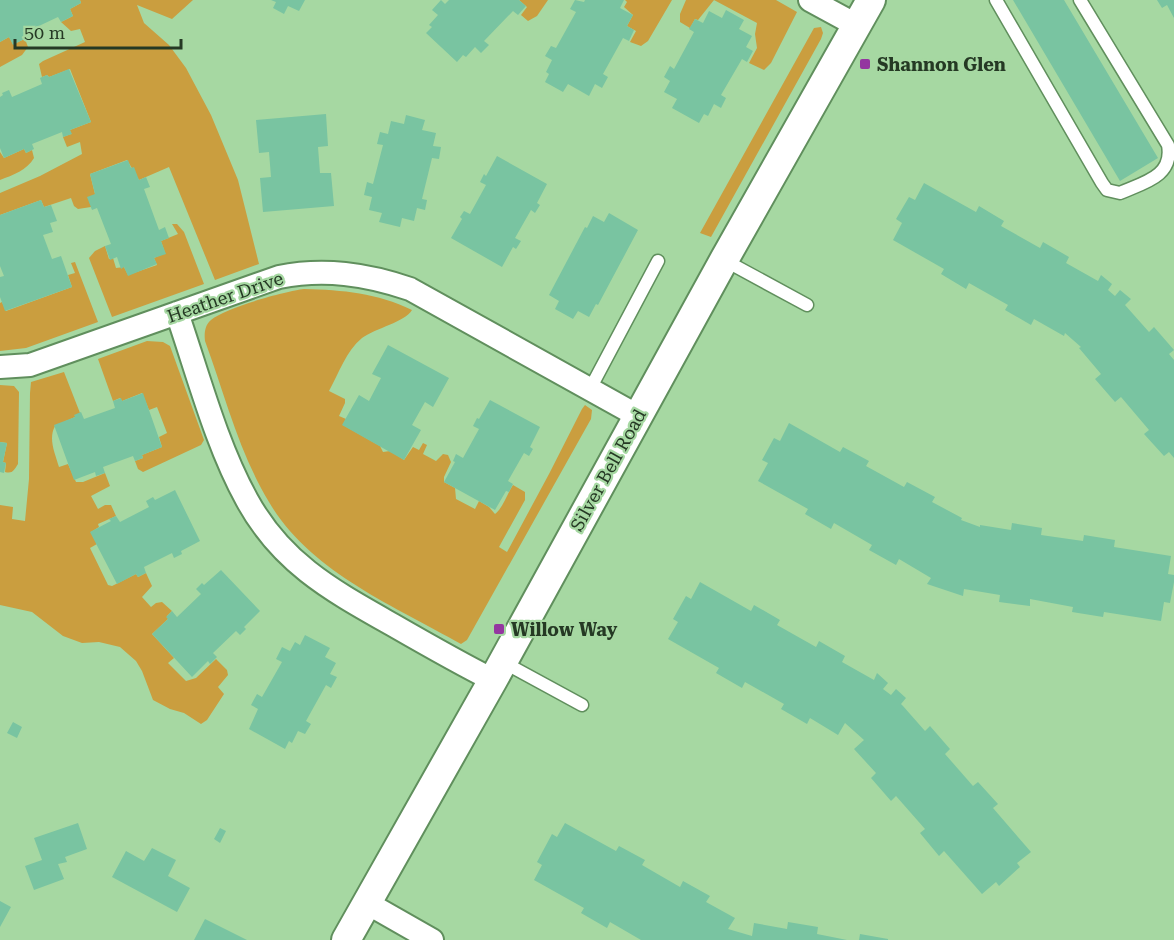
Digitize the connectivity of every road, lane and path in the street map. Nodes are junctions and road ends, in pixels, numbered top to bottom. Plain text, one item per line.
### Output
1 (810, 0) edge
2 (871, 0) edge
3 (996, 0) edge
4 (1080, 0) edge
5 (856, 26) junction
6 (724, 260) junction
7 (658, 261) dead end
8 (807, 305) dead end
9 (177, 313) junction
10 (0, 367) edge
11 (590, 389) junction
12 (638, 416) junction
13 (498, 671) junction
14 (582, 705) dead end
15 (367, 903) junction
16 (346, 940) edge
17 (432, 940) edge

1 - 5 street
2 - 5 street, Silver Bell Road
3 - 4 lane
5 - 6 street, Silver Bell Road
6 - 8 lane
6 - 12 street, Silver Bell Road
7 - 11 lane
9 - 10 street, Heather Drive
9 - 11 street, Heather Drive
9 - 13 street
11 - 12 street, Heather Drive
12 - 13 street, Silver Bell Road
13 - 14 lane
13 - 15 street, Silver Bell Road
15 - 16 street, Silver Bell Road
15 - 17 street

